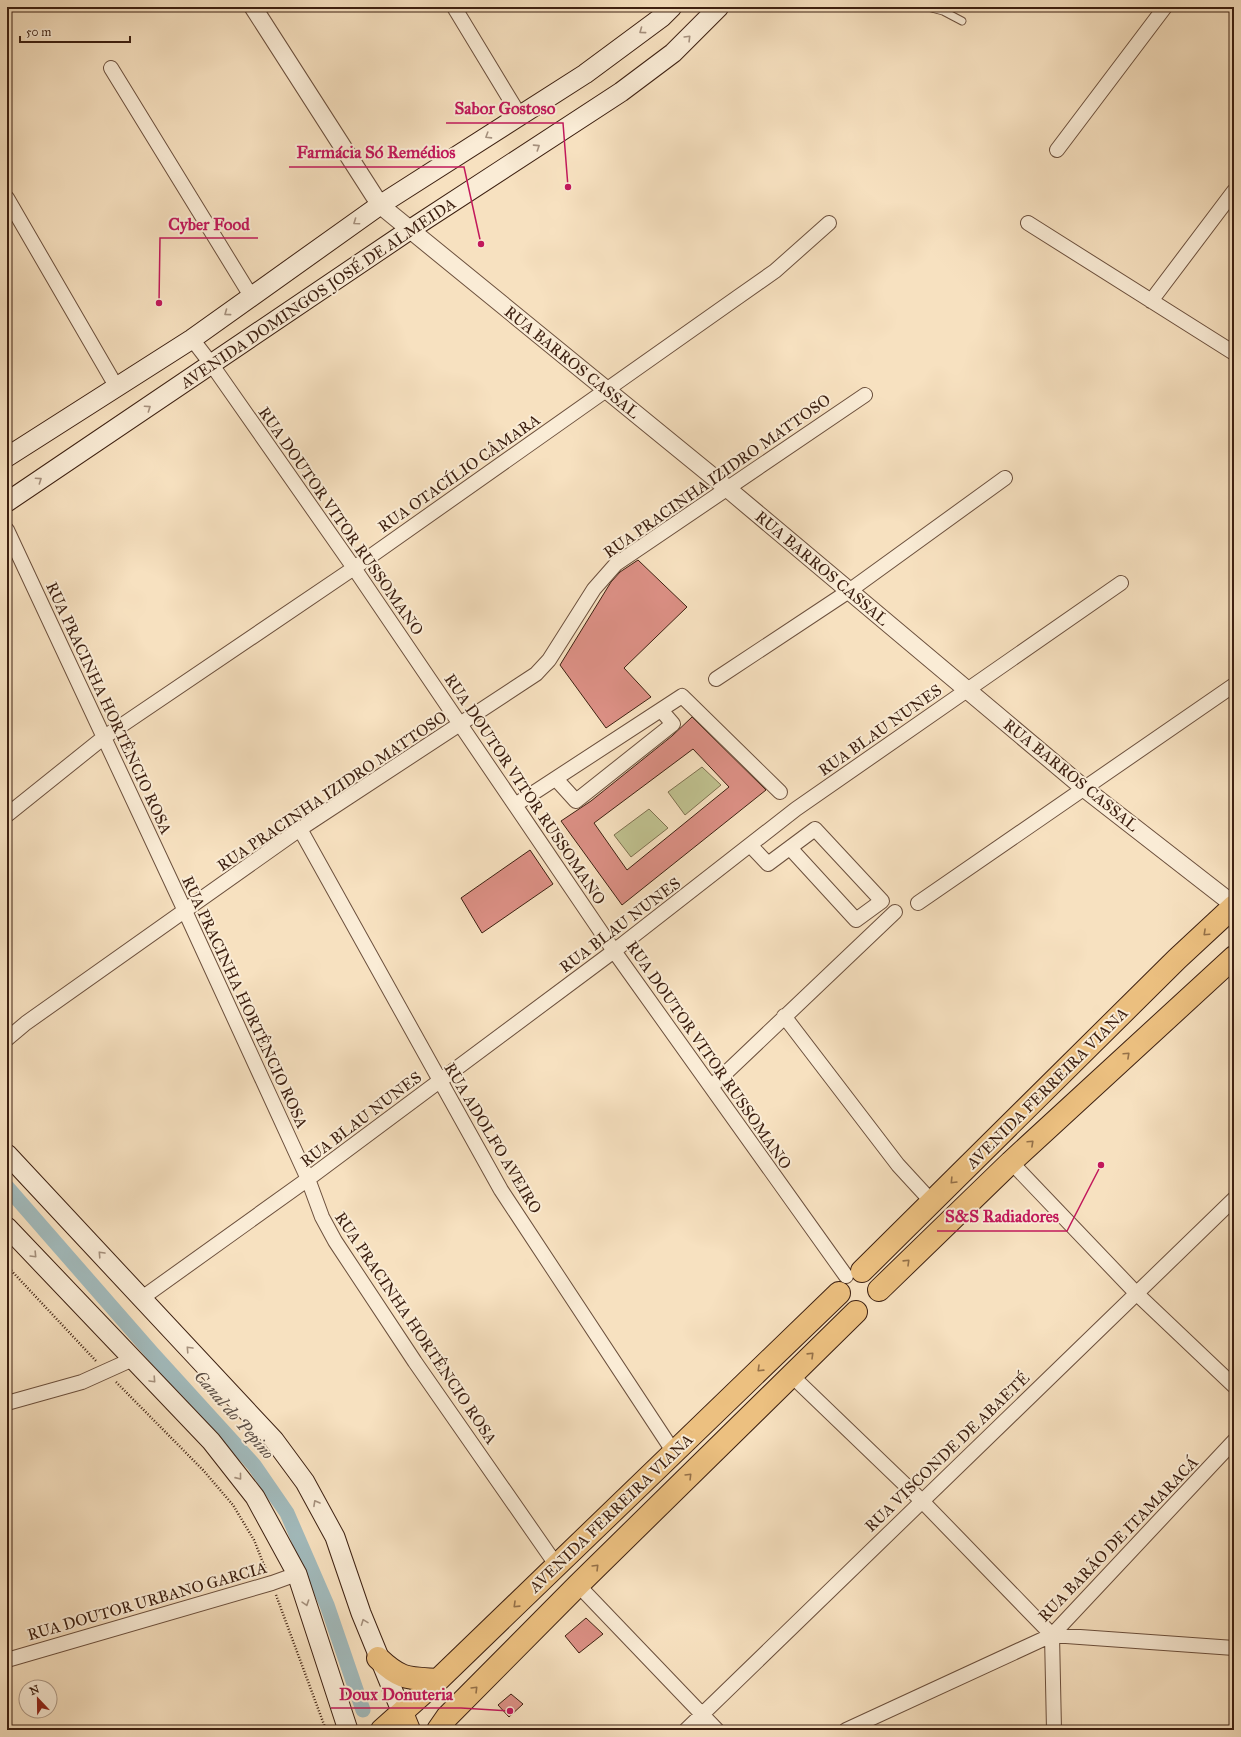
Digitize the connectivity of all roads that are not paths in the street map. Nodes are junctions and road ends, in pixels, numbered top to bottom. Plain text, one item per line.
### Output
1 (254, 7) edge
2 (454, 7) edge
3 (719, 7) edge
4 (928, 7) edge
5 (1165, 7) edge
6 (663, 10) edge
7 (962, 21) dead end
8 (111, 68) dead end
9 (520, 116) junction
10 (1057, 150) dead end
11 (1234, 191) edge
12 (7, 198) edge
13 (380, 205) junction
14 (830, 223) dead end
15 (1028, 223) dead end
16 (411, 230) junction
17 (251, 296) junction
18 (1151, 301) junction
19 (192, 339) junction
20 (1234, 353) edge
21 (212, 365) junction
22 (116, 386) junction
23 (605, 389) junction
24 (865, 395) dead end
25 (7, 457) edge
26 (1005, 478) dead end
27 (728, 489) junction
28 (7, 502) edge
29 (7, 530) edge
30 (354, 568) junction
31 (1121, 583) dead end
32 (849, 591) junction
33 (716, 679) dead end
34 (1234, 685) edge
35 (967, 690) junction
36 (661, 710) junction
37 (461, 725) junction
38 (103, 738) junction
39 (556, 779) junction
40 (1085, 789) junction
41 (780, 792) dead end
42 (515, 805) junction
43 (7, 815) edge
44 (300, 829) junction
45 (750, 845) junction
46 (790, 848) junction
47 (918, 903) dead end
48 (1234, 906) edge
49 (186, 911) junction
50 (895, 912) dead end
51 (614, 951) junction
52 (1234, 957) edge
53 (784, 1016) junction
54 (7, 1039) edge
55 (439, 1082) junction
56 (711, 1087) junction
57 (7, 1154) edge
58 (1010, 1162) junction
59 (308, 1179) junction
60 (1234, 1199) edge
61 (932, 1202) junction
62 (7, 1227) edge
63 (849, 1280) junction
64 (879, 1290) junction
65 (1136, 1293) junction
66 (142, 1298) junction
67 (856, 1312) junction
68 (133, 1359) junction
69 (791, 1375) junction
70 (1234, 1386) edge
71 (7, 1403) edge
72 (1234, 1441) edge
73 (675, 1454) junction
74 (921, 1500) junction
75 (557, 1566) junction
76 (296, 1574) junction
77 (578, 1585) junction
78 (1052, 1635) junction
79 (1234, 1648) edge
80 (378, 1658) junction
81 (7, 1660) edge
82 (438, 1680) junction
83 (700, 1715) junction
84 (406, 1722) edge
85 (445, 1726) edge
86 (348, 1730) edge
87 (382, 1730) edge
88 (686, 1730) edge
89 (717, 1730) edge
90 (846, 1730) edge
91 (1054, 1730) edge

1 - 13 street, RUA BARROS CASSAL
2 - 9 street
16 -> 3 main road, AVENIDA DOMINGOS JOSÉ DE ALMEIDA
4 - 7 lane
5 - 10 street
6 -> 9 main road, AVENIDA DOMINGOS JOSÉ DE ALMEIDA
8 - 17 street
9 -> 13 main road, AVENIDA DOMINGOS JOSÉ DE ALMEIDA
11 - 18 street
12 - 22 street
13 - 16 street, RUA BARROS CASSAL
13 -> 17 main road, AVENIDA DOMINGOS JOSÉ DE ALMEIDA
14 - 23 street, RUA OTACÍLIO CÂMARA
15 - 18 street
16 - 21 main road, AVENIDA DOMINGOS JOSÉ DE ALMEIDA
16 - 23 street, RUA BARROS CASSAL
17 -> 19 main road, AVENIDA DOMINGOS JOSÉ DE ALMEIDA
18 - 20 street
19 - 21 street, RUA DOUTOR VITOR RUSSOMANO
19 - 22 main road, AVENIDA DOMINGOS JOSÉ DE ALMEIDA
28 -> 21 main road, AVENIDA DOMINGOS JOSÉ DE ALMEIDA
21 - 30 street, RUA DOUTOR VITOR RUSSOMANO
22 - 25 main road, AVENIDA DOMINGOS JOSÉ DE ALMEIDA
23 - 27 street, RUA BARROS CASSAL
23 - 30 street, RUA OTACÍLIO CÂMARA
24 - 27 street, RUA PRACINHA IZIDRO MATTOSO
26 - 32 street
27 - 32 street, RUA BARROS CASSAL
27 - 37 street, RUA PRACINHA IZIDRO MATTOSO
29 - 38 street, RUA PRACINHA HORTÊNCIO ROSA
30 - 37 street, RUA DOUTOR VITOR RUSSOMANO
30 - 38 street, RUA OTACÍLIO CÂMARA
31 - 35 street, RUA BLAU NUNES
32 - 33 street
32 - 35 street, RUA BARROS CASSAL
34 - 40 street
35 - 40 street, RUA BARROS CASSAL
35 - 45 street, RUA BLAU NUNES
36 - 39 street
36 - 39 street
36 - 41 street
37 - 42 street, RUA DOUTOR VITOR RUSSOMANO
37 - 44 street, RUA PRACINHA IZIDRO MATTOSO
38 - 43 street, RUA OTACÍLIO CÂMARA
38 - 49 street, RUA PRACINHA HORTÊNCIO ROSA
39 - 42 street
40 - 47 street
40 - 48 street, RUA BARROS CASSAL
42 - 51 street, RUA DOUTOR VITOR RUSSOMANO
44 - 49 street, RUA PRACINHA IZIDRO MATTOSO
44 - 55 street, RUA ADOLFO AVEIRO
45 - 46 street
45 - 51 street, RUA BLAU NUNES
46 - 46 street
48 -> 61 main road, AVENIDA FERREIRA VIANA
49 - 54 street, RUA PRACINHA IZIDRO MATTOSO
49 - 59 street, RUA PRACINHA HORTÊNCIO ROSA
50 - 53 street
51 - 55 street, RUA BLAU NUNES
51 - 56 street, RUA DOUTOR VITOR RUSSOMANO
58 -> 52 main road, AVENIDA FERREIRA VIANA
53 - 56 street
53 - 61 street
55 - 59 street, RUA BLAU NUNES
55 - 73 street, RUA ADOLFO AVEIRO
56 - 63 street, RUA DOUTOR VITOR RUSSOMANO
66 -> 57 main road
64 -> 58 main road, AVENIDA FERREIRA VIANA
58 - 65 street
59 - 66 street, RUA BLAU NUNES
59 - 75 street, RUA PRACINHA HORTÊNCIO ROSA
60 - 65 street, RUA VISCONDE DE ABAETÉ
61 - 63 main road, AVENIDA FERREIRA VIANA
62 -> 68 main road
63 - 64 main road
63 - 67 main road
63 -> 73 main road, AVENIDA FERREIRA VIANA
64 - 67 main road
65 - 70 street
65 - 74 street, RUA VISCONDE DE ABAETÉ
80 -> 66 main road
69 -> 67 main road, AVENIDA FERREIRA VIANA
68 - 71 street
68 -> 76 main road
69 - 74 street
77 -> 69 main road, AVENIDA FERREIRA VIANA
72 - 78 street, RUA BARÃO DE ITAMARACÁ
73 - 75 main road, AVENIDA FERREIRA VIANA
74 - 78 street
74 - 83 street, RUA VISCONDE DE ABAETÉ
75 -> 82 main road, AVENIDA FERREIRA VIANA
76 - 81 street, RUA DOUTOR URBANO GARCIA
76 -> 86 main road
77 - 83 street
85 -> 77 main road, AVENIDA FERREIRA VIANA
78 - 79 street
78 - 90 street, RUA BARÃO DE ITAMARACÁ
78 - 91 street
80 - 82 main road
80 - 84 main road
82 - 84 main road, AVENIDA FERREIRA VIANA
83 - 88 street, RUA VISCONDE DE ABAETÉ
83 - 89 street
84 - 87 main road, AVENIDA FERREIRA VIANA

